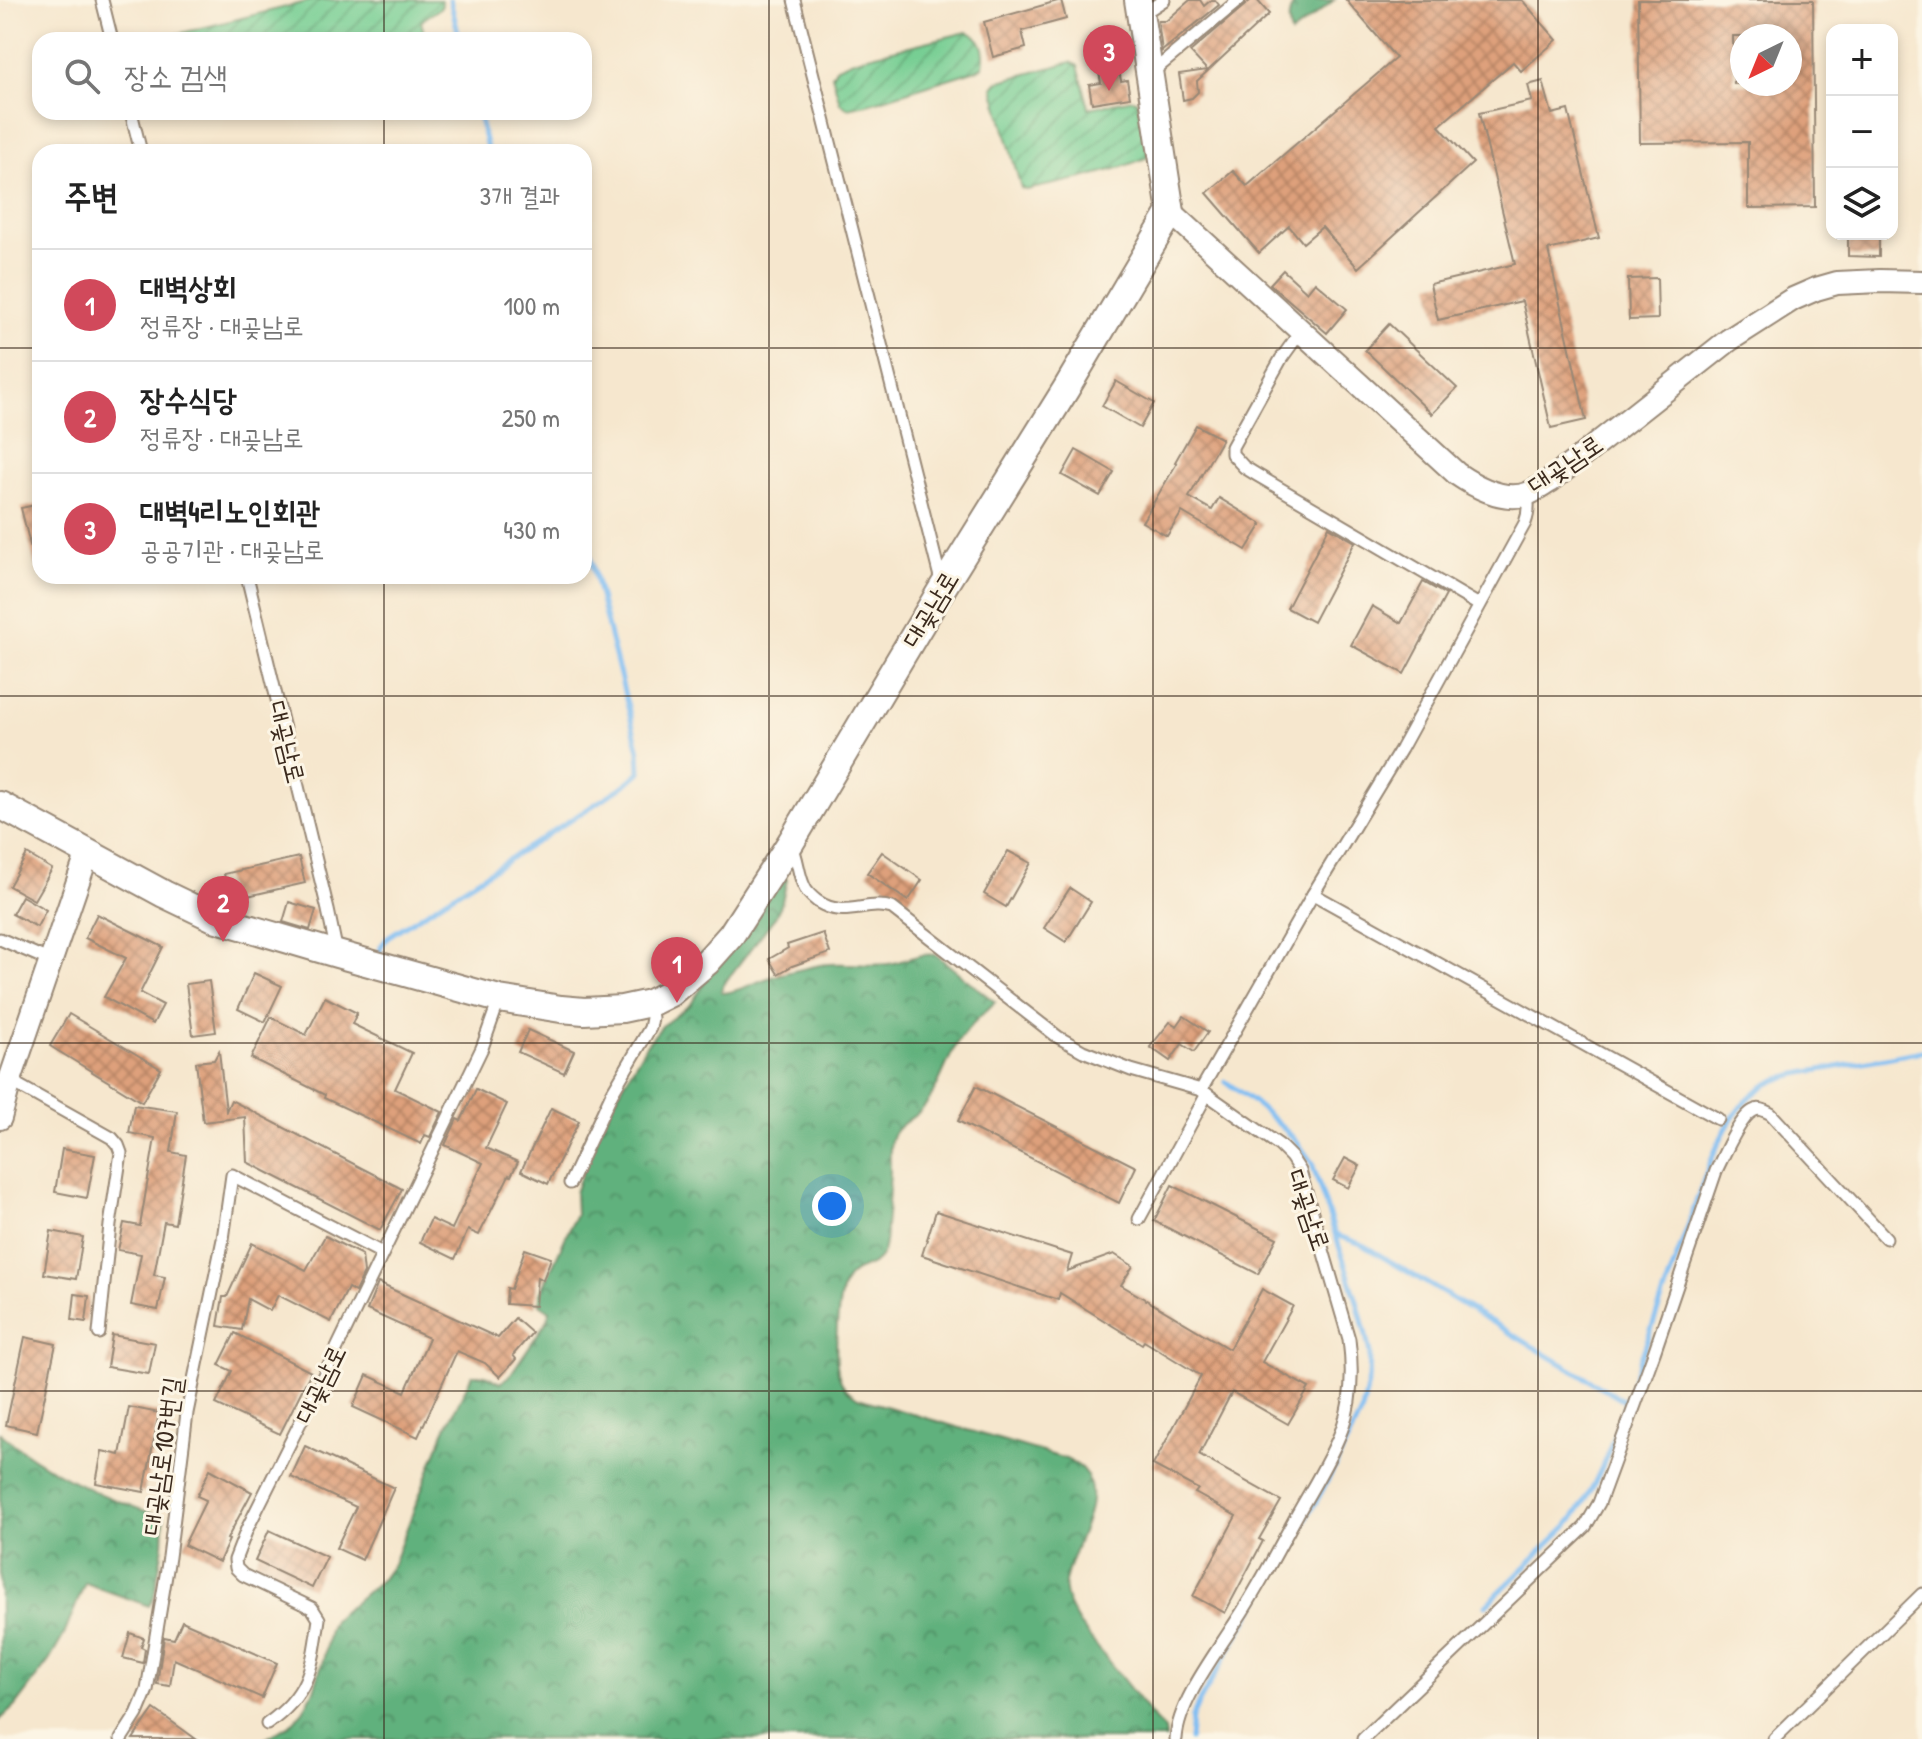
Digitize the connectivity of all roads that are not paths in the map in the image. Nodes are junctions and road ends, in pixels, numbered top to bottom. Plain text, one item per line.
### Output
1 (102, 0) edge
2 (794, 0) edge
3 (1164, 0) edge
4 (1239, 0) edge
5 (1225, 4) edge
6 (1139, 8) edge
7 (110, 32) edge
8 (1150, 75) junction
9 (133, 120) edge
10 (139, 144) edge
11 (1171, 212) junction
12 (1922, 282) edge
13 (1301, 331) junction
14 (1527, 494) junction
15 (249, 584) edge
16 (943, 587) junction
17 (1479, 605) junction
18 (0, 805) edge
19 (791, 842) junction
20 (88, 852) junction
21 (1313, 894) junction
22 (0, 939) edge
23 (337, 954) junction
24 (51, 961) junction
25 (499, 999) junction
26 (650, 1003) junction
27 (5, 1078) edge
28 (1204, 1092) junction
29 (0, 1118) edge
30 (1718, 1119) dead end
31 (570, 1183) dead end
32 (1139, 1219) dead end
33 (1886, 1238) dead end
34 (382, 1253) junction
35 (99, 1333) dead end
36 (1922, 1594) edge
37 (267, 1724) dead end
38 (121, 1739) edge
39 (1176, 1739) edge
40 (1363, 1739) edge
41 (1774, 1739) edge

1 - 7 lane
2 - 16 lane
3 - 6 lane
4 - 5 lane
5 - 8 lane
6 - 8 street
8 - 11 street
9 - 10 lane
11 - 13 street, 대곶남로
11 - 16 street, 대곶남로
12 - 14 street, 대곶남로
13 - 14 street, 대곶남로
13 - 17 lane
14 - 17 lane
15 - 23 lane, 대곶남로
16 - 19 street, 대곶남로
17 - 21 lane
18 - 20 street, 대곶남로
19 - 26 street, 대곶남로
19 - 28 lane, 대곶남로
20 - 23 street, 대곶남로
20 - 24 street
21 - 28 lane
21 - 30 lane
22 - 24 lane
23 - 25 street, 대곶남로
24 - 27 street
25 - 26 street, 대곶남로
25 - 34 lane, 대곶남로
26 - 31 lane
27 - 29 street
27 - 35 lane
28 - 32 lane
28 - 39 lane, 대곶남로
33 - 40 lane
34 - 37 lane, 대곶남로
34 - 38 lane, 대곶남로107번길
36 - 41 lane

